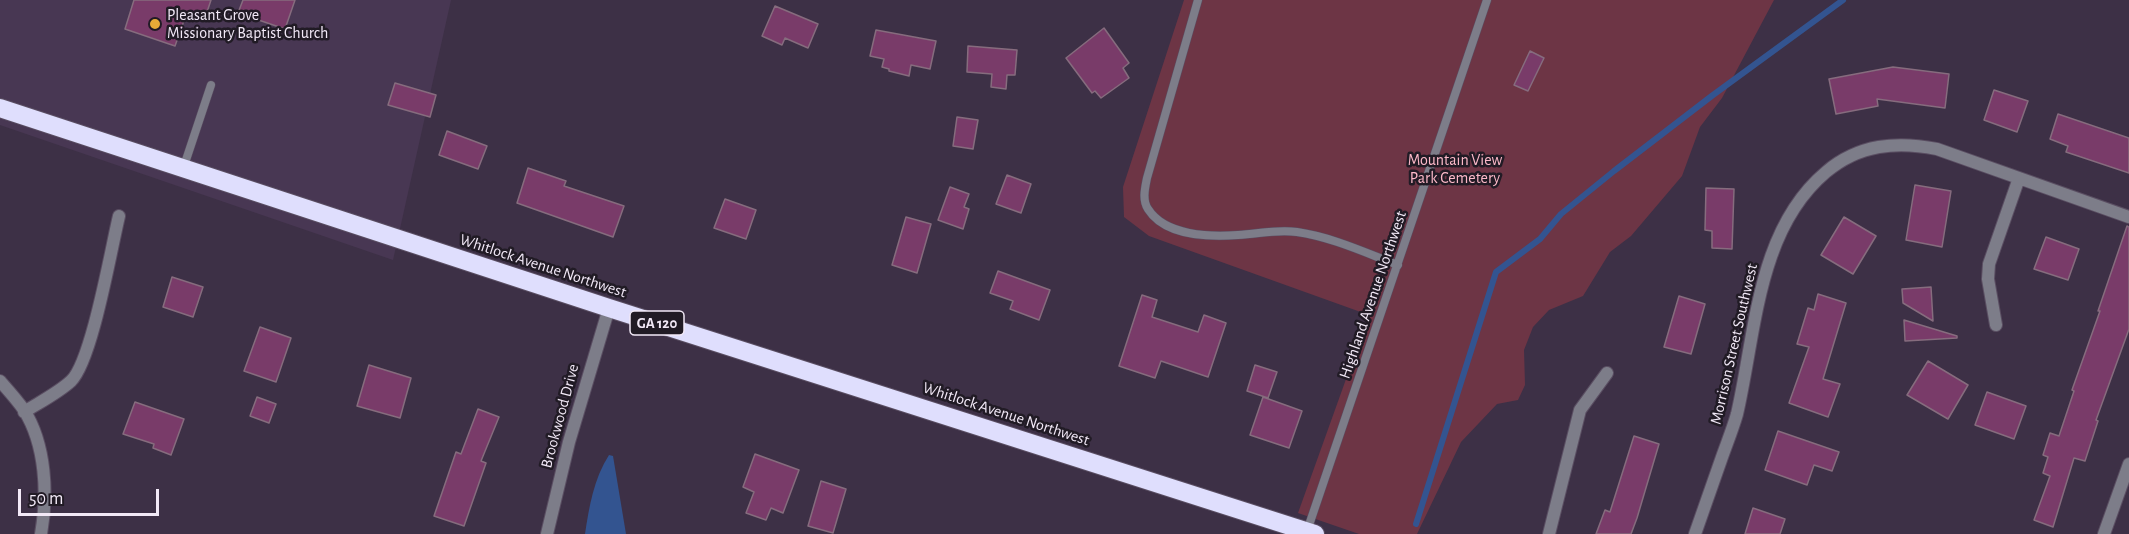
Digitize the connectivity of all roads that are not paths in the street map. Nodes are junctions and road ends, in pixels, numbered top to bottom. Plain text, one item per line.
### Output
1 (1198, 0) edge
2 (1487, 0) edge
3 (211, 85) dead end
4 (0, 108) edge
5 (183, 170) junction
6 (2019, 178) junction
7 (119, 216) dead end
8 (2129, 217) edge
9 (1398, 265) junction
10 (609, 308) junction
11 (1996, 326) dead end
12 (1607, 373) dead end
13 (0, 381) edge
14 (24, 412) junction
15 (2129, 464) edge
16 (1311, 532) edge
17 (41, 534) edge
18 (547, 534) edge
19 (1549, 534) edge
20 (1695, 534) edge
21 (2104, 534) edge

1 - 9 lane
2 - 9 lane, Highland Avenue Northwest
3 - 5 lane
4 - 5 highway, Whitlock Avenue Northwest / GA 120
5 - 10 highway, Whitlock Avenue Northwest / GA 120
6 - 8 street, Morrison Street Southwest
6 - 11 street
6 - 20 street, Morrison Street Southwest
7 - 14 street
9 - 16 lane, Highland Avenue Northwest
10 - 16 highway, Whitlock Avenue Northwest / GA 120
10 - 18 street, Brookwood Drive
12 - 19 street
13 - 14 street
14 - 17 street
15 - 21 street

